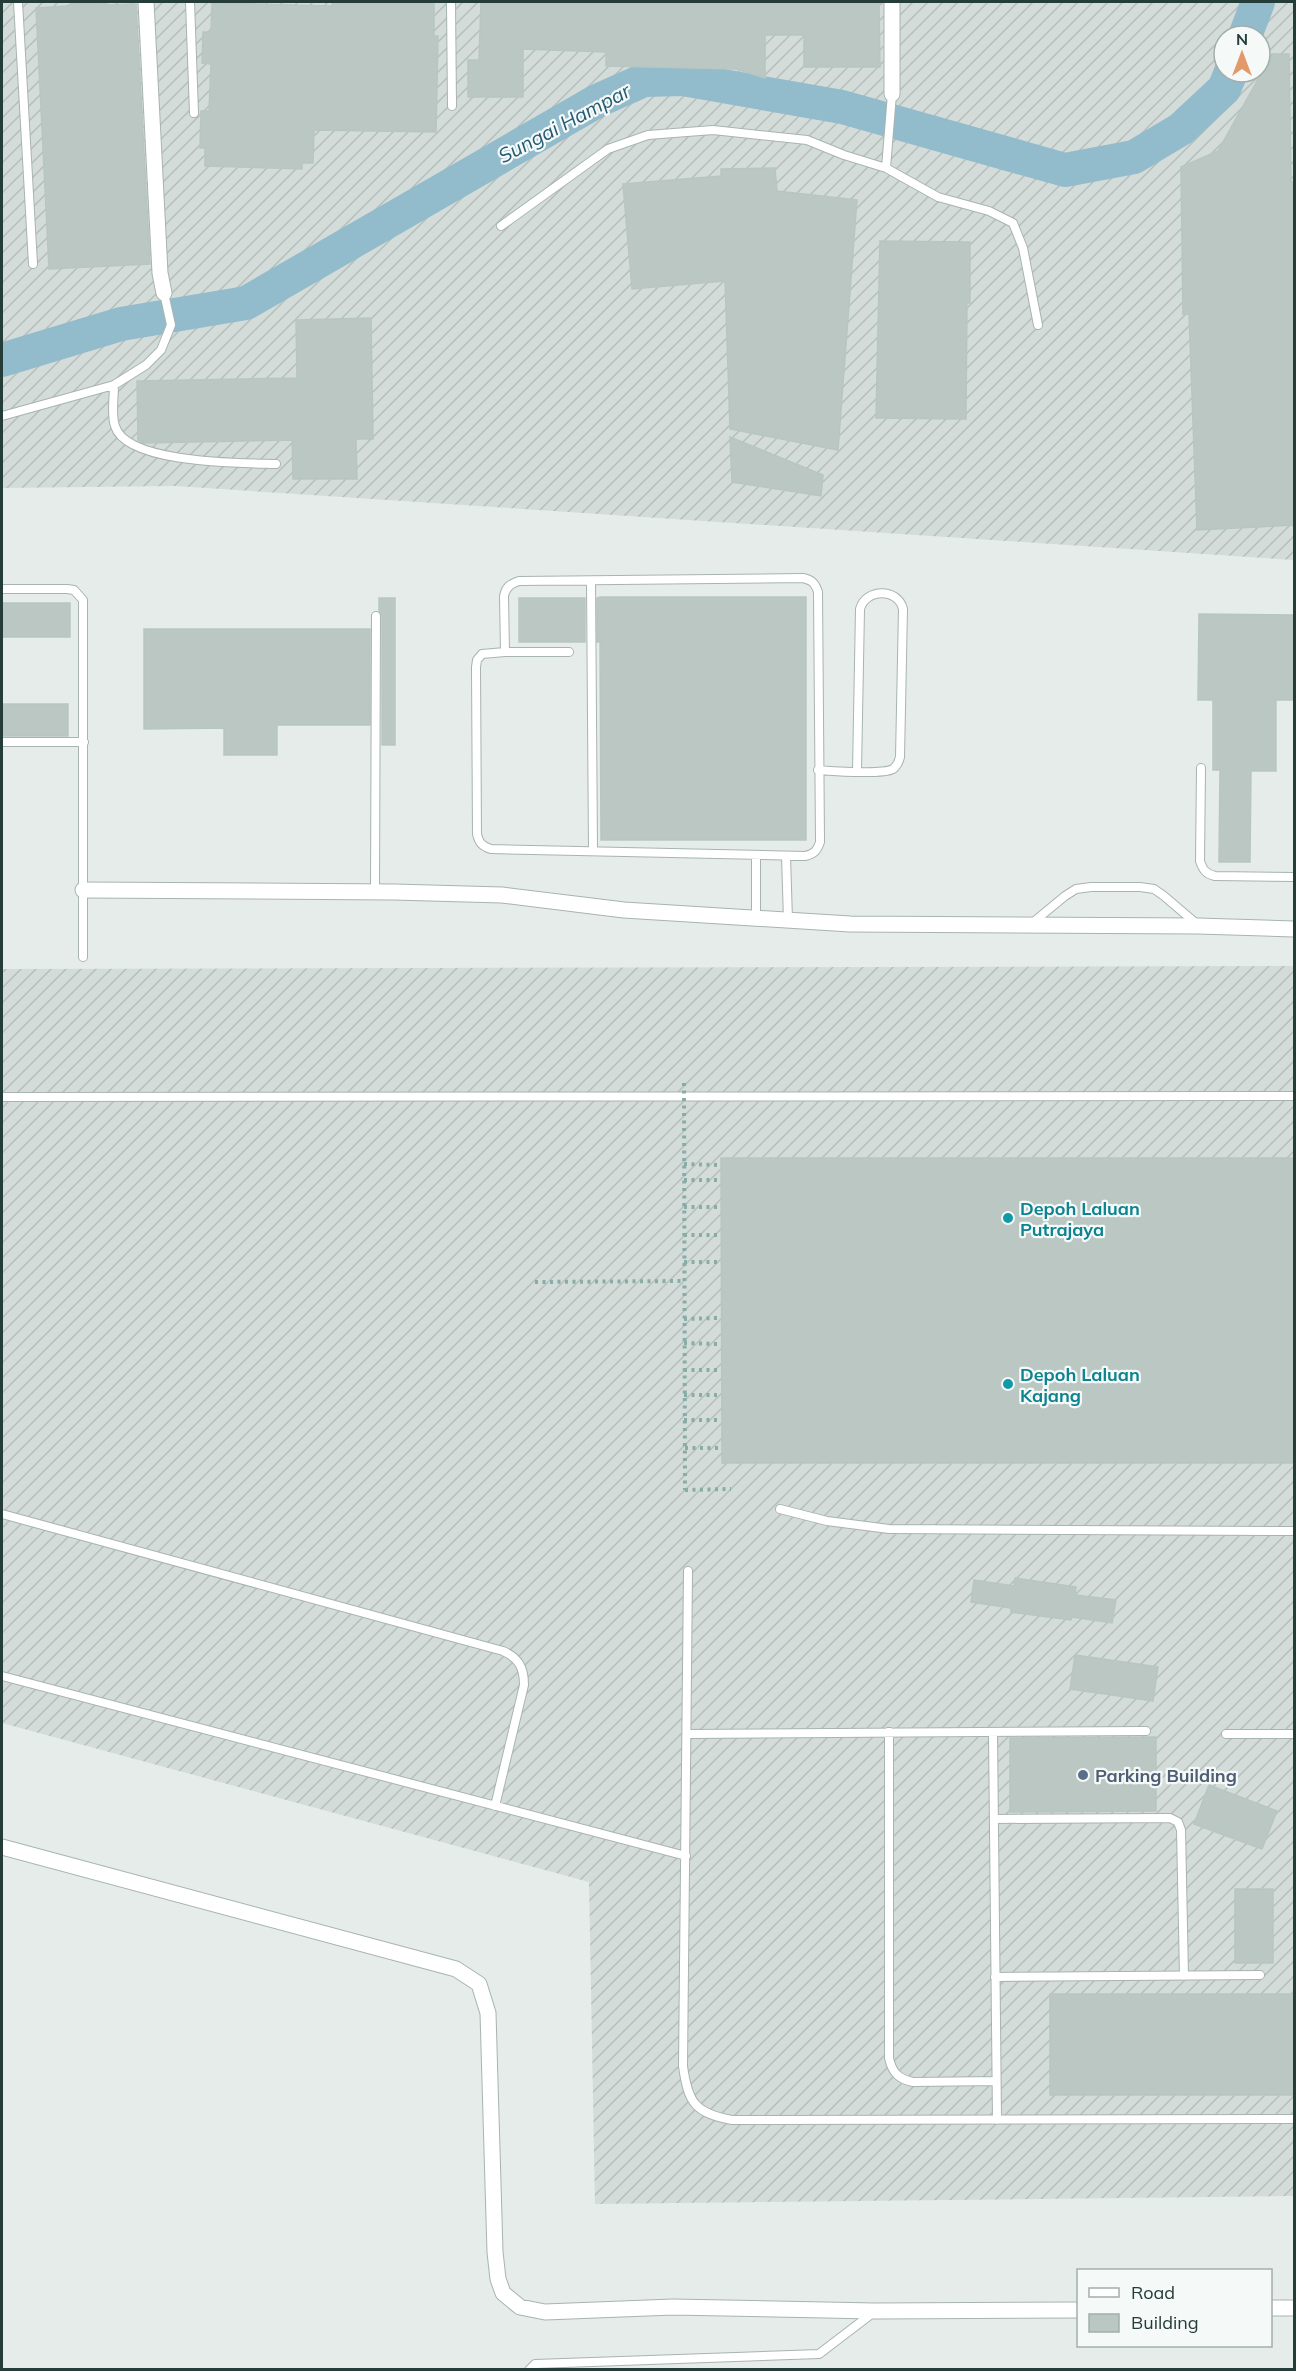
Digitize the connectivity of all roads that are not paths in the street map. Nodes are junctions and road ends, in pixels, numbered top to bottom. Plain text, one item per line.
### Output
1 (18, 2) edge
2 (146, 2) edge
3 (190, 2) edge
4 (451, 2) edge
5 (892, 2) edge
6 (892, 94) joint
7 (453, 106) dead end
8 (194, 113) dead end
9 (886, 168) junction
10 (501, 226) dead end
11 (33, 264) dead end
12 (164, 294) joint
13 (1038, 325) dead end
14 (114, 385) junction
15 (2, 416) edge
16 (276, 464) dead end
17 (591, 581) junction
18 (2, 589) edge
19 (376, 616) dead end
20 (505, 652) junction
21 (569, 652) dead end
22 (2, 742) edge
23 (84, 742) junction
24 (1201, 768) dead end
25 (818, 771) junction
26 (857, 771) junction
27 (592, 851) junction
28 (756, 855) junction
29 (786, 856) junction
30 (1294, 877) edge
31 (83, 890) junction
32 (375, 892) junction
33 (756, 920) junction
34 (788, 920) junction
35 (1030, 925) junction
36 (1198, 926) junction
37 (1294, 929) edge
38 (83, 957) dead end
39 (1294, 1096) edge
40 (2, 1097) edge
41 (780, 1509) dead end
42 (2, 1514) edge
43 (1294, 1531) edge
44 (688, 1571) dead end
45 (2, 1676) edge
46 (1146, 1731) dead end
47 (889, 1732) junction
48 (993, 1732) junction
49 (687, 1734) junction
50 (1226, 1734) dead end
51 (1294, 1734) edge
52 (495, 1806) junction
53 (993, 1819) junction
54 (2, 1847) edge
55 (686, 1856) junction
56 (1260, 1975) dead end
57 (1184, 1976) junction
58 (995, 1977) junction
59 (996, 2081) junction
60 (1294, 2119) edge
61 (997, 2120) junction
62 (1272, 2308) edge
63 (1294, 2308) edge
64 (1077, 2310) edge
65 (875, 2311) junction
66 (529, 2370) edge

1 - 11 lane
2 - 12 street
3 - 8 lane
4 - 7 lane
5 - 6 street
6 - 9 lane
9 - 10 lane
9 - 13 lane
12 - 14 lane
14 - 15 lane
14 - 16 lane
17 - 20 lane
17 - 25 lane
17 - 27 lane
18 - 23 lane
19 - 32 lane
20 - 21 lane
20 - 27 lane
22 - 23 lane
23 - 31 lane
24 - 30 lane
25 - 26 lane
25 - 29 lane
26 - 26 lane
27 - 28 lane
28 - 29 lane
28 - 33 lane
29 - 34 lane
31 - 32 street
31 - 38 lane
32 - 33 street
33 - 34 street
34 - 35 street
35 - 36 street
35 - 36 lane
36 - 37 street
39 - 40 lane
41 - 43 lane
42 - 52 lane
44 - 49 lane
45 - 52 lane
46 - 48 lane
47 - 48 lane
47 - 49 lane
47 - 59 lane
48 - 53 lane
49 - 55 lane
50 - 51 lane
52 - 55 lane
53 - 57 lane
53 - 58 lane
54 - 65 street
55 - 61 lane
56 - 57 lane
57 - 58 lane
58 - 59 lane
59 - 61 lane
60 - 61 lane
62 - 63 street
64 - 65 street
65 - 66 lane

